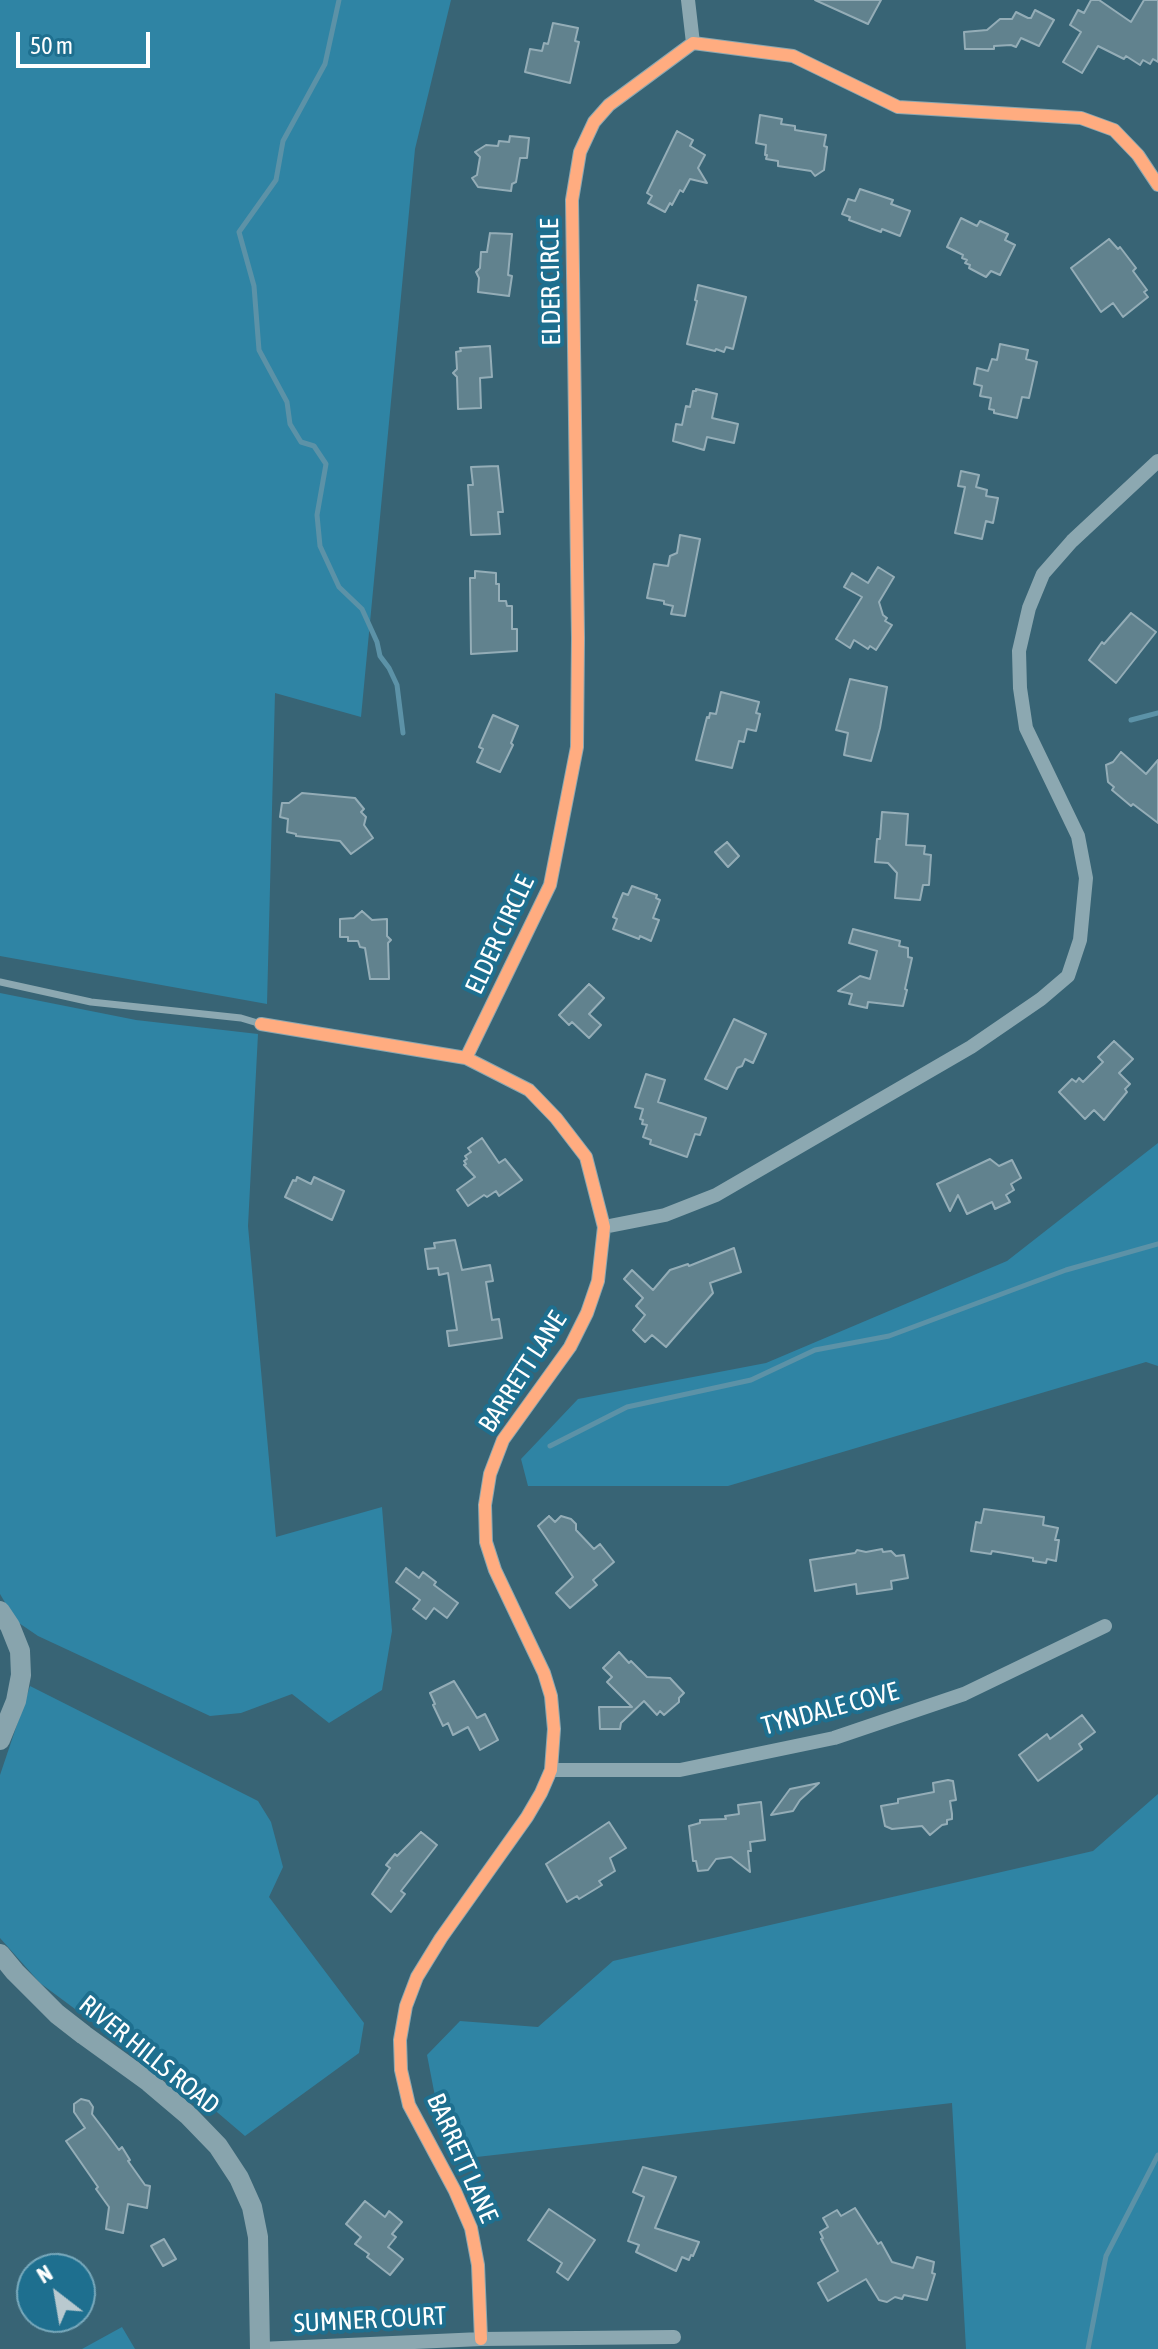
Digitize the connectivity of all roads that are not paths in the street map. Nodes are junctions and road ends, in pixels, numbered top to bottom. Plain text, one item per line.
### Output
1 (688, 0) edge
2 (693, 43) junction
3 (1158, 185) edge
4 (1158, 461) edge
5 (0, 982) edge
6 (261, 1024) joint
7 (466, 1058) junction
8 (604, 1227) junction
9 (0, 1611) edge
10 (1105, 1626) dead end
11 (0, 1740) edge
12 (551, 1770) junction
13 (0, 1954) edge
14 (674, 2337) dead end
15 (481, 2339) junction
16 (260, 2349) edge

1 - 2 street
2 - 3 street
2 - 7 street, ELDER CIRCLE
4 - 8 street
5 - 6 lane
6 - 7 street, BARRETT LANE
7 - 8 street, BARRETT LANE
8 - 12 street, BARRETT LANE
9 - 11 street
10 - 12 street, TYNDALE COVE
12 - 15 street, BARRETT LANE
13 - 16 street, RIVER HILLS ROAD
14 - 15 street, SUMNER COURT
15 - 16 street, SUMNER COURT

